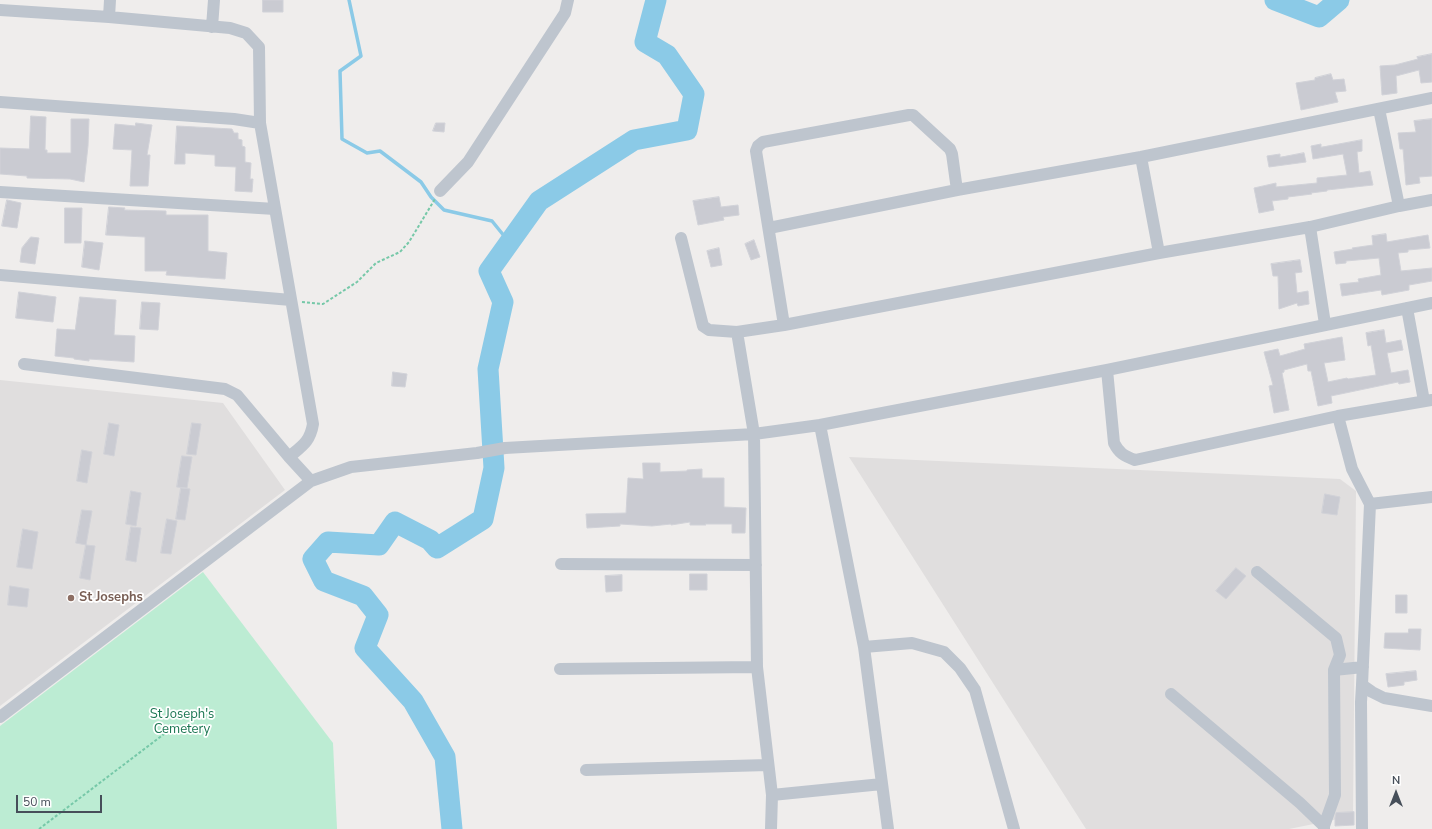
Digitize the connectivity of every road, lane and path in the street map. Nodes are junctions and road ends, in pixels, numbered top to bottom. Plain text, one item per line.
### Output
1 (110, 0) edge
2 (214, 0) edge
3 (568, 0) edge
4 (0, 10) edge
5 (109, 18) junction
6 (212, 27) junction
7 (1432, 98) edge
8 (0, 102) edge
9 (1379, 109) junction
10 (260, 123) junction
11 (1141, 157) junction
12 (957, 190) junction
13 (440, 191) dead end
14 (0, 192) edge
15 (1432, 200) edge
16 (432, 204) dead end
17 (1399, 206) junction
18 (276, 209) junction
19 (1310, 227) junction
20 (769, 228) junction
21 (681, 238) dead end
22 (1159, 252) junction
23 (0, 275) edge
24 (291, 300) junction
25 (1432, 303) edge
26 (1407, 308) junction
27 (1325, 324) junction
28 (784, 325) junction
29 (737, 332) junction
30 (24, 364) dead end
31 (1107, 370) junction
32 (1428, 400) edge
33 (1338, 416) junction
34 (820, 425) junction
35 (754, 434) junction
36 (289, 458) junction
37 (311, 481) junction
38 (1432, 497) edge
39 (1370, 504) junction
40 (561, 564) dead end
41 (756, 565) junction
42 (1257, 572) dead end
43 (864, 647) junction
44 (757, 667) junction
45 (1363, 667) junction
46 (560, 669) dead end
47 (1334, 670) junction
48 (1362, 685) junction
49 (1171, 694) dead end
50 (1432, 706) edge
51 (0, 717) edge
52 (172, 728) dead end
53 (768, 765) junction
54 (586, 770) dead end
55 (882, 784) junction
56 (772, 794) junction
57 (1324, 828) edge
58 (39, 829) edge
59 (771, 829) edge
60 (888, 829) edge
61 (1014, 829) edge
62 (1362, 829) edge

1 - 5 street
2 - 6 street
3 - 13 street
4 - 5 street
5 - 6 street
6 - 10 street
7 - 9 street
8 - 10 street
9 - 11 street
9 - 17 street
10 - 18 street
11 - 12 street
11 - 22 street
12 - 20 street
12 - 20 street
14 - 18 street
15 - 17 street
16 - 24 path
17 - 19 street
18 - 24 street
19 - 22 street
19 - 27 street
20 - 28 street
21 - 29 street
22 - 28 street
23 - 24 street
24 - 36 street
25 - 26 street
26 - 27 street
26 - 32 street
27 - 31 street
28 - 29 street
29 - 35 street
30 - 36 street
31 - 33 street
31 - 34 street
32 - 33 street
33 - 39 street
34 - 35 street
34 - 43 street
35 - 37 street
35 - 41 street
36 - 37 street
37 - 51 street
38 - 39 street
39 - 45 street
40 - 41 street
41 - 44 street
42 - 47 street
43 - 55 street
43 - 61 street
44 - 46 street
44 - 53 street
45 - 47 street
45 - 48 street
47 - 57 street
48 - 50 street
48 - 62 street
49 - 57 street
52 - 58 path
53 - 54 street
53 - 56 street
55 - 56 street
55 - 60 street
56 - 59 street

